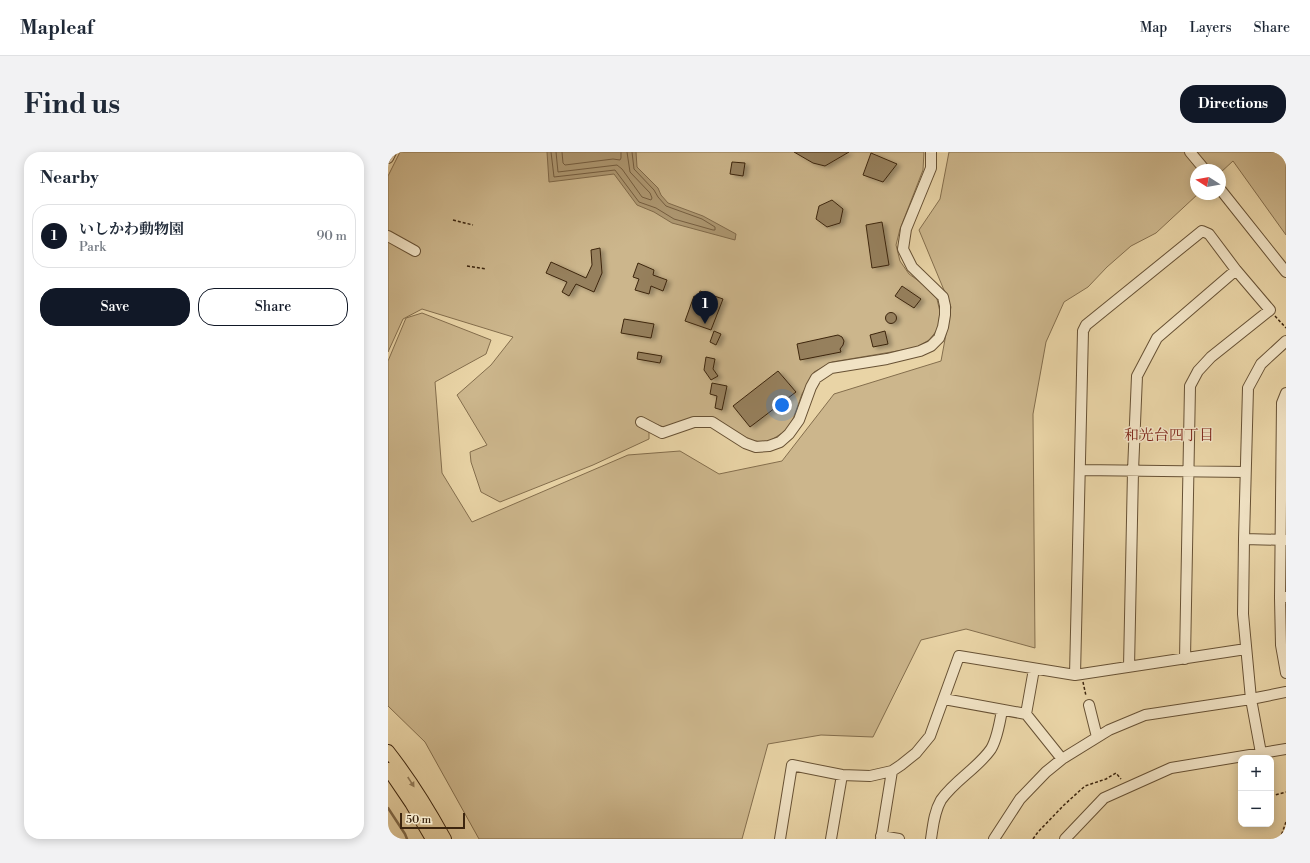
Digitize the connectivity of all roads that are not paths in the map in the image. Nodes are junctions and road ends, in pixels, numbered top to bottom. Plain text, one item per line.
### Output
1 (391, 152) edge
2 (931, 152) edge
3 (1190, 152) edge
4 (388, 158) edge
5 (1200, 164) edge
6 (1226, 197) edge
7 (388, 236) edge
8 (415, 252) dead end
9 (1236, 270) junction
10 (1286, 272) edge
11 (1286, 341) edge
12 (1286, 393) edge
13 (642, 422) dead end
14 (1080, 470) junction
15 (1133, 470) junction
16 (1188, 472) junction
17 (1245, 472) junction
18 (1244, 539) junction
19 (1283, 540) edge
20 (1283, 597) edge
21 (1284, 644) edge
22 (1246, 649) junction
23 (1185, 659) junction
24 (1129, 667) junction
25 (1034, 669) junction
26 (1286, 673) edge
27 (1078, 675) junction
28 (1286, 692) edge
29 (944, 699) junction
30 (1251, 699) junction
31 (1089, 705) road end
32 (1002, 710) junction
33 (1026, 714) junction
34 (1097, 737) junction
35 (1286, 749) edge
36 (388, 751) edge
37 (1261, 753) junction
38 (1062, 759) junction
39 (388, 769) edge
40 (892, 771) junction
41 (842, 775) junction
42 (881, 837) edge
43 (432, 839) edge
44 (445, 839) edge
45 (780, 839) edge
46 (831, 839) edge
47 (899, 839) edge
48 (931, 839) edge
49 (994, 839) edge
50 (1065, 839) edge

1 - 4 street
2 - 13 street
3 - 5 street
6 - 10 street
7 - 8 street
9 - 14 street
9 - 15 street
9 - 16 street
11 - 17 street
12 - 19 street
14 - 15 street
14 - 27 street
15 - 16 street
15 - 24 street
16 - 17 street
16 - 23 street
17 - 18 street
18 - 19 street
18 - 22 street
19 - 20 street
20 - 21 street
21 - 26 street
22 - 23 street
22 - 30 street
23 - 24 street
24 - 27 street
25 - 27 street
25 - 29 street
25 - 33 street
28 - 30 street
29 - 32 street
29 - 40 street
30 - 34 street
30 - 37 street
31 - 34 street
32 - 33 street
32 - 48 street
33 - 38 street
34 - 38 street
35 - 37 street
36 -> 44 main road
37 - 50 street
38 - 49 street
39 - 43 main road
40 - 41 street
40 - 42 street
41 - 45 street
41 - 46 street
42 - 47 street

